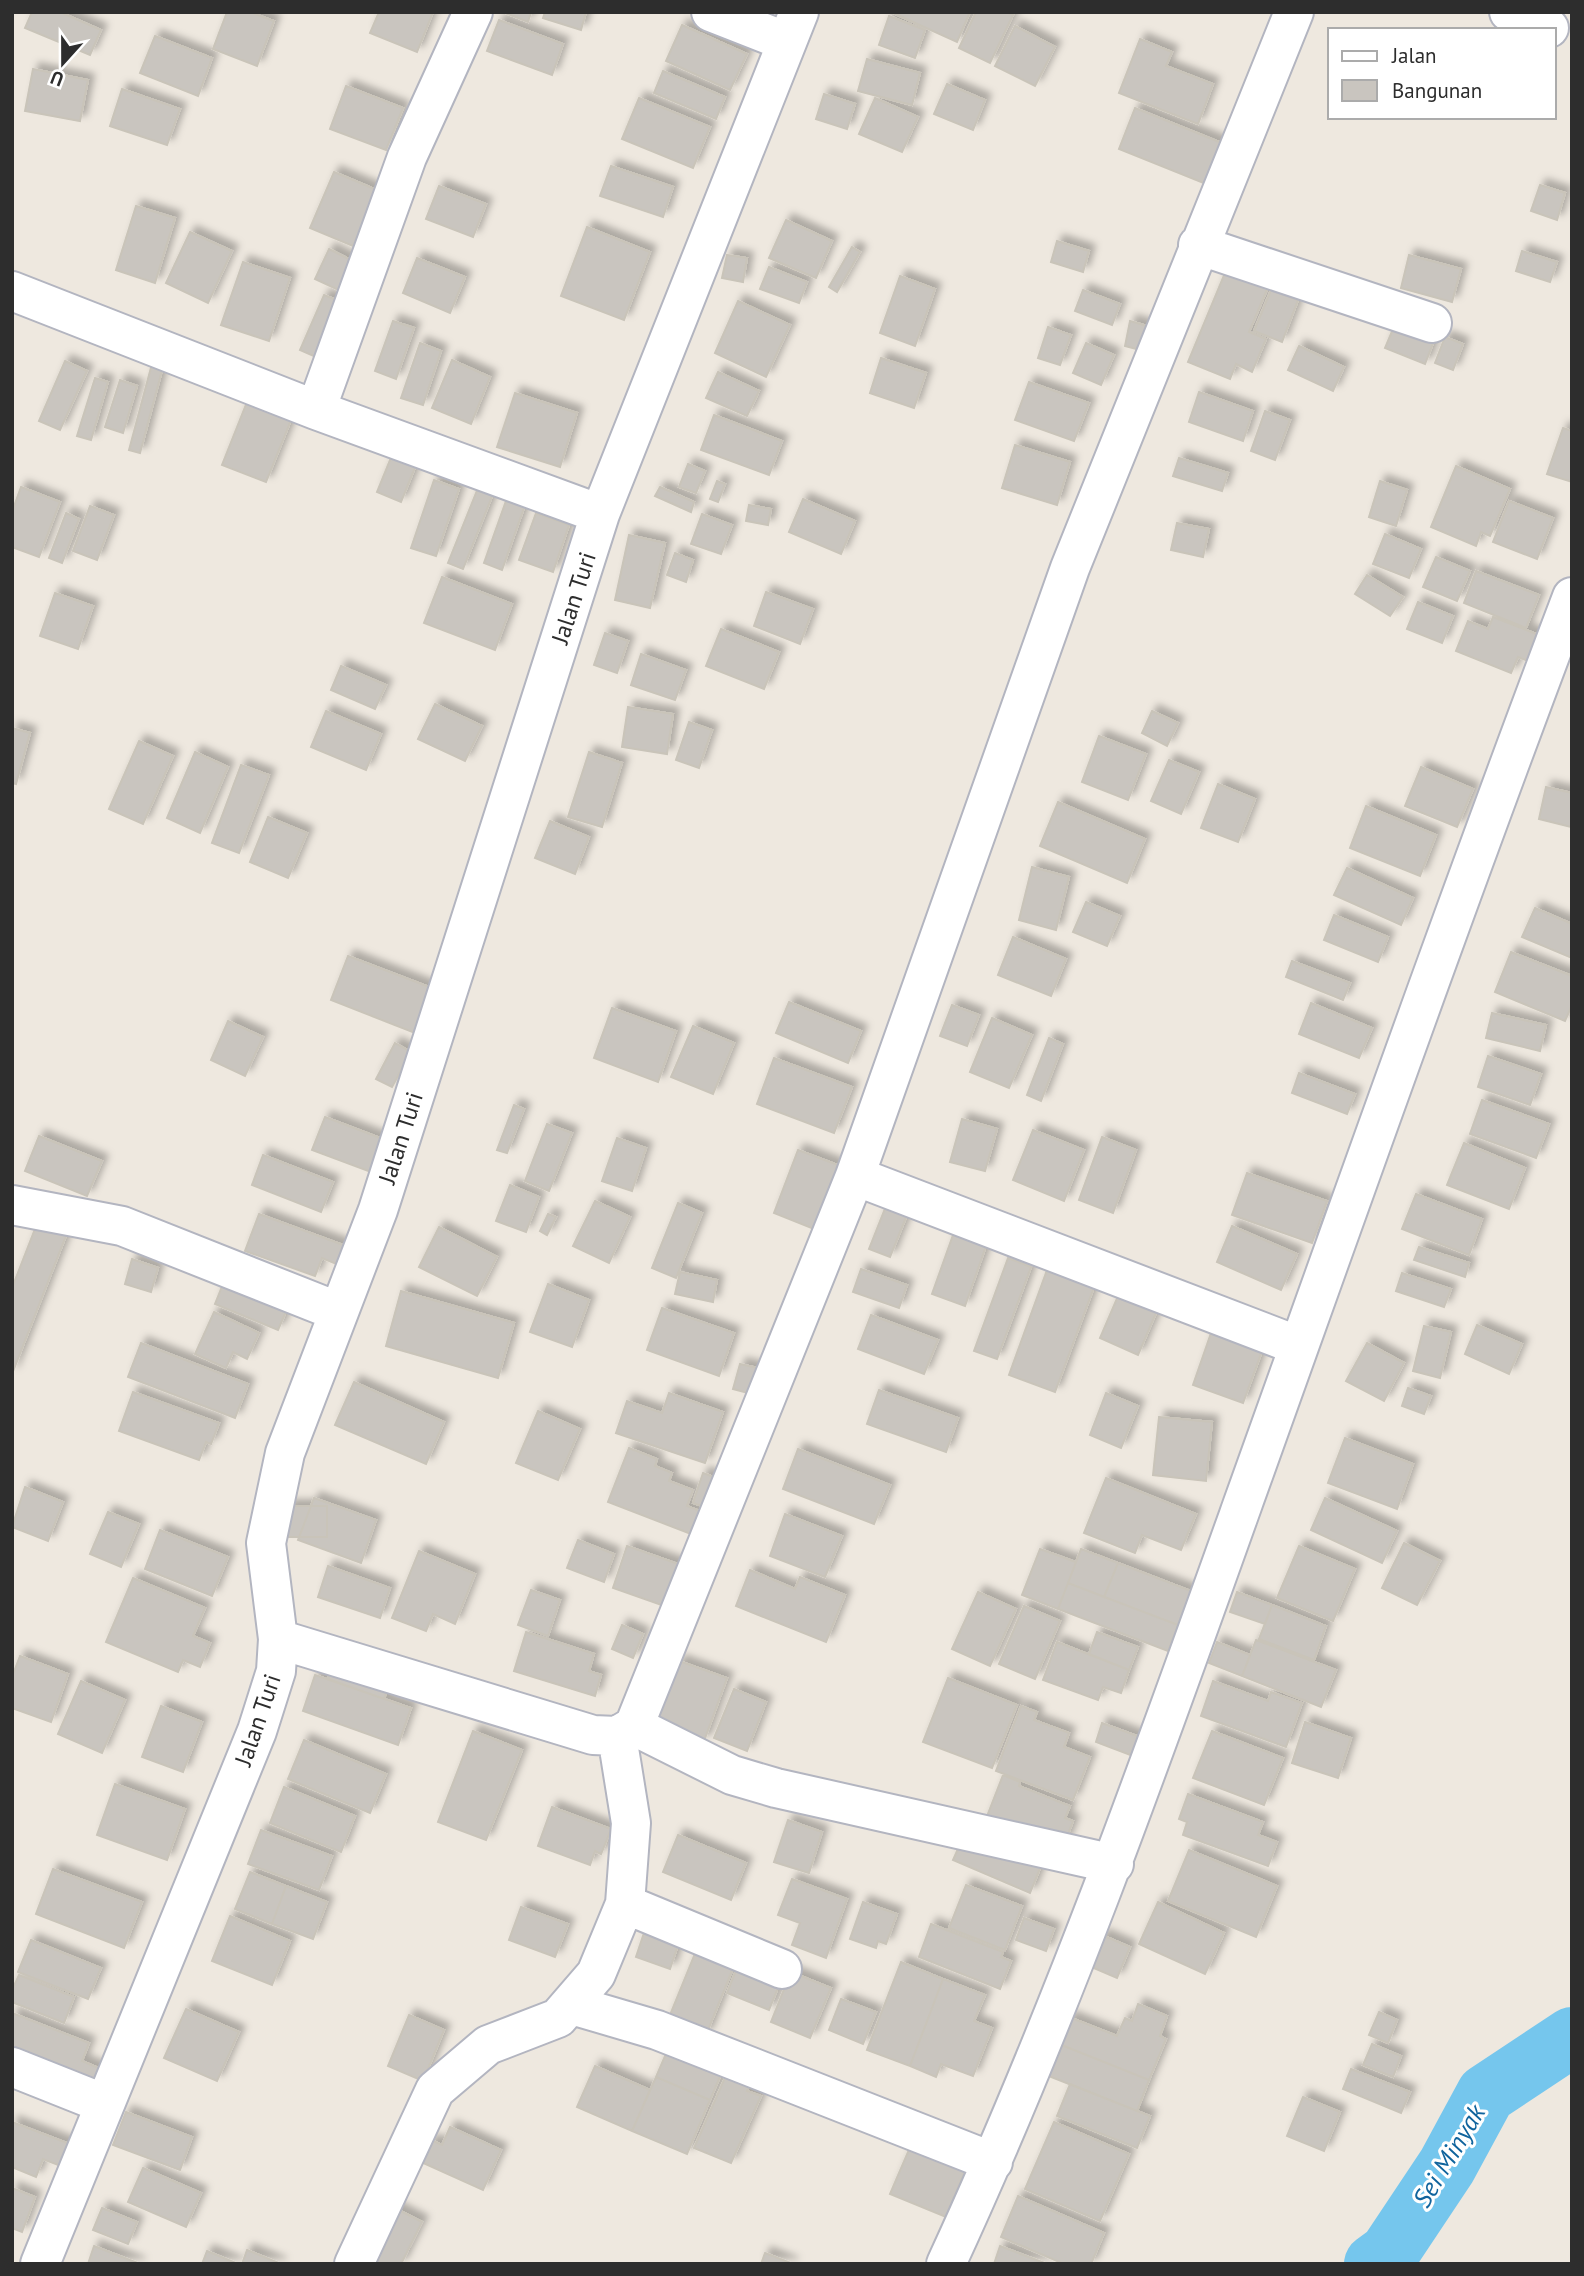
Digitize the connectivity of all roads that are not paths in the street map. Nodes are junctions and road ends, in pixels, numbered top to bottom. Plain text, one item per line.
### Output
1 (473, 12) edge
2 (711, 12) edge
3 (1294, 12) edge
4 (1509, 12) edge
5 (793, 27) edge
6 (1549, 28) dead end
7 (1199, 245) junction
8 (12, 291) edge
9 (1432, 323) dead end
10 (316, 410) junction
11 (600, 514) junction
12 (1572, 597) edge
13 (855, 1176) junction
14 (14, 1210) edge
15 (339, 1312) junction
16 (1299, 1346) junction
17 (278, 1639) junction
18 (626, 1731) junction
19 (1114, 1864) junction
20 (625, 1904) junction
21 (782, 1969) dead end
22 (572, 2005) junction
23 (12, 2067) edge
24 (105, 2104) junction
25 (993, 2162) junction
26 (40, 2264) edge
27 (354, 2264) edge
28 (946, 2264) edge

1 - 10 street
2 - 5 street
3 - 7 street
4 - 6 street
5 - 11 street, Jalan Turi
7 - 9 street
7 - 13 street
8 - 10 street
10 - 11 street
11 - 15 street, Jalan Turi
12 - 16 street
13 - 16 street
13 - 18 street
14 - 15 street
15 - 17 street, Jalan Turi
16 - 19 street
17 - 18 street
17 - 24 street, Jalan Turi
18 - 19 street
18 - 20 street
19 - 25 street
20 - 21 street
20 - 22 street
22 - 25 street
22 - 27 street
23 - 24 street
24 - 26 street, Jalan Turi
25 - 28 street

